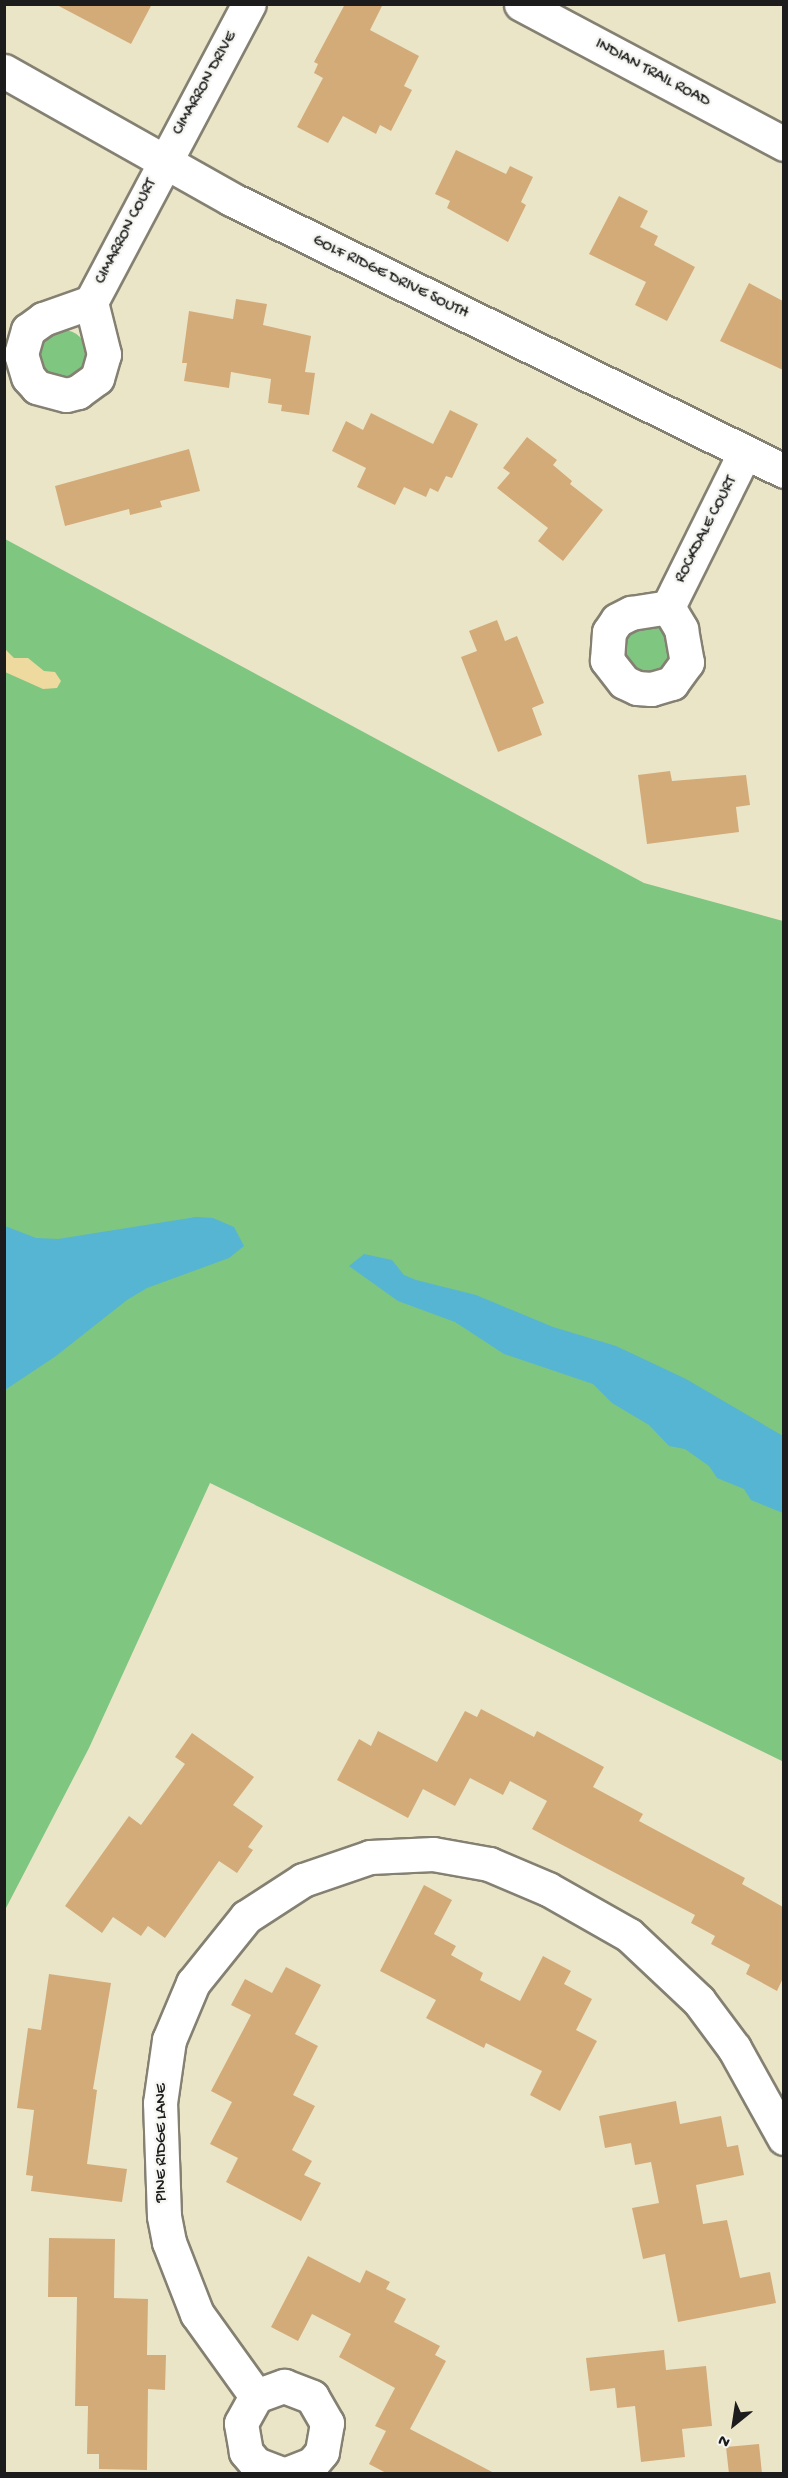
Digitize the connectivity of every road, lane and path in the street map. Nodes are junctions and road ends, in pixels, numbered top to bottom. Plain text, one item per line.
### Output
1 (249, 4) edge
2 (521, 4) edge
3 (4, 71) edge
4 (783, 144) edge
5 (163, 163) junction
6 (91, 302) dead end
7 (745, 452) junction
8 (783, 471) edge
9 (668, 607) dead end
10 (783, 2139) edge
11 (256, 2396) junction
12 (284, 2474) edge

1 - 5 street, CIMARRON DRIVE
2 - 4 street, INDIAN TRAIL ROAD
3 - 5 street, GOLF RIDGE DRIVE SOUTH
5 - 6 street, CIMARRON COURT
5 - 7 street, GOLF RIDGE DRIVE SOUTH
7 - 8 street, GOLF RIDGE DRIVE SOUTH
7 - 9 street, ROCKDALE COURT
10 - 11 street, PINE RIDGE LANE
11 - 12 street
11 - 12 street

